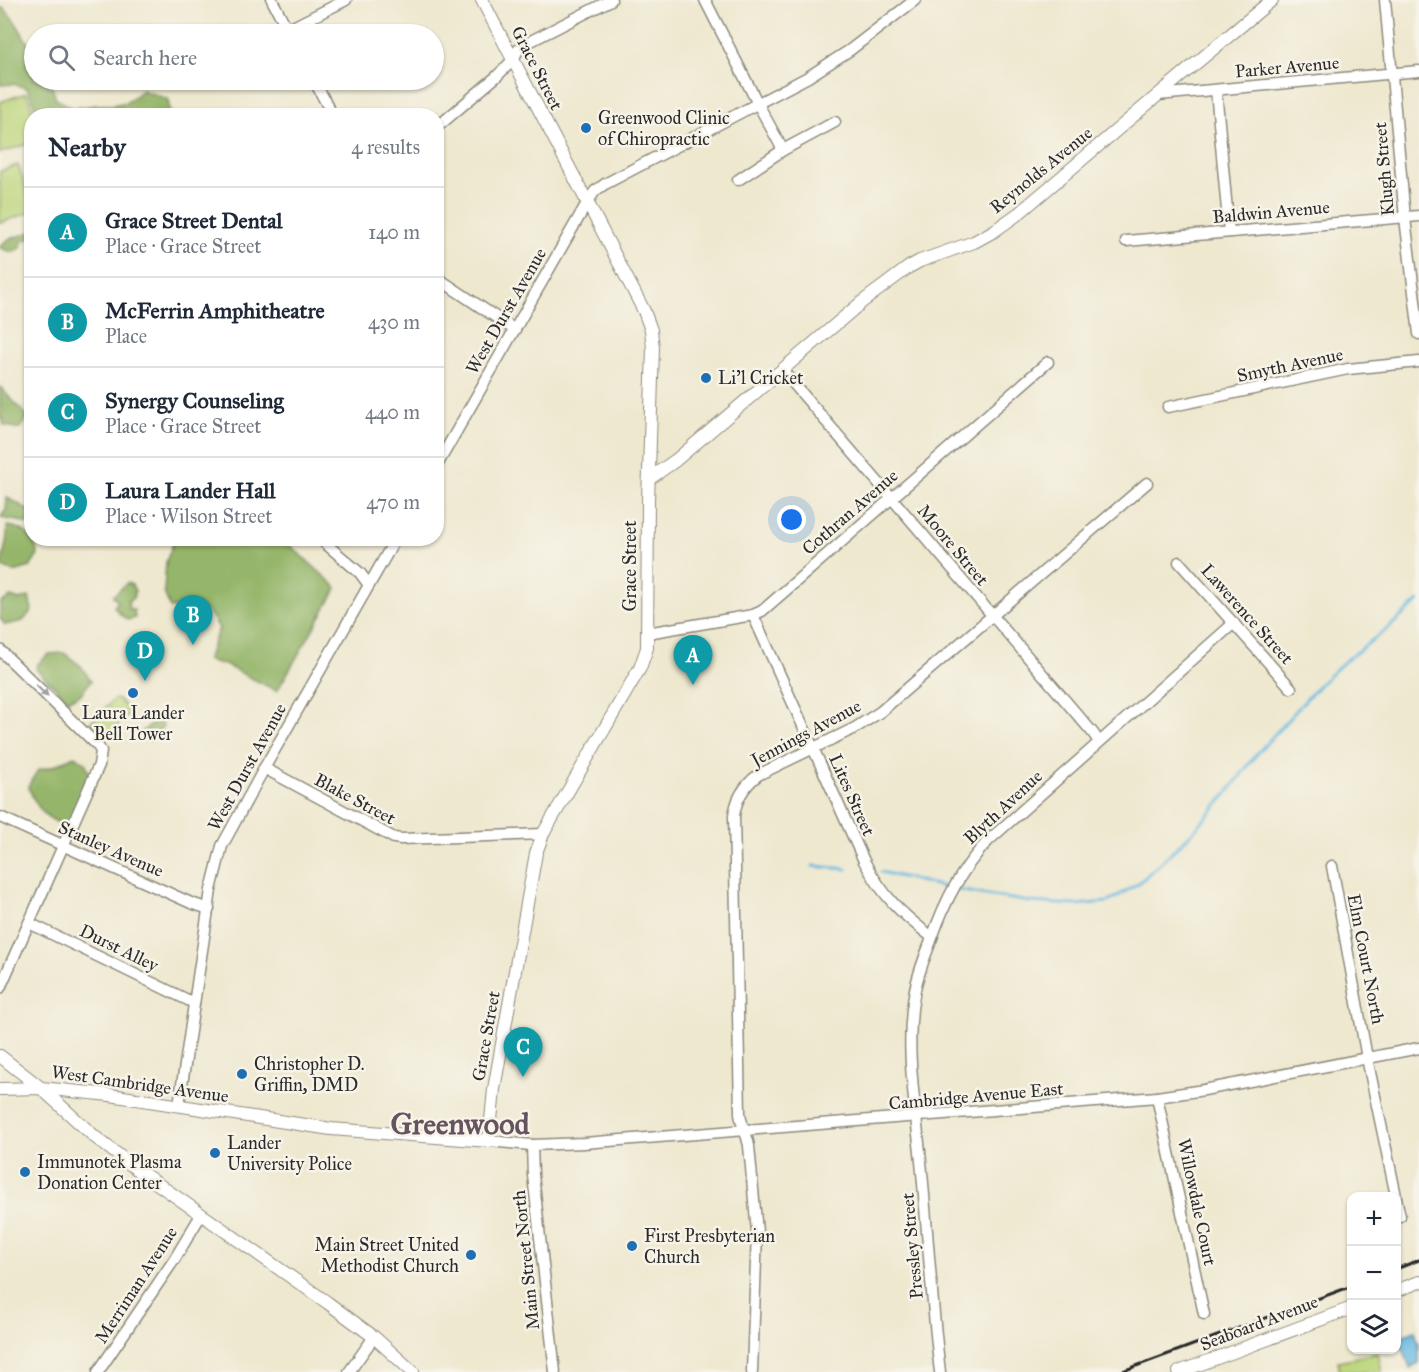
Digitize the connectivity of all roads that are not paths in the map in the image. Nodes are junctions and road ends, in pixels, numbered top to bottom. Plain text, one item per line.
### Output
1 (272, 0) edge
2 (346, 0) edge
3 (483, 0) edge
4 (610, 0) edge
5 (705, 0) edge
6 (915, 0) edge
7 (1272, 0) edge
8 (1385, 0) edge
9 (282, 24) edge
10 (302, 24) edge
11 (513, 60) junction
12 (1419, 71) edge
13 (1392, 74) junction
14 (319, 90) edge
15 (1216, 90) junction
16 (1158, 94) junction
17 (758, 104) junction
18 (329, 108) edge
19 (444, 121) edge
20 (835, 122) dead end
21 (783, 150) junction
22 (738, 180) dead end
23 (587, 203) junction
24 (1419, 216) edge
25 (1405, 218) junction
26 (1229, 232) junction
27 (1126, 241) dead end
28 (444, 282) edge
29 (515, 330) junction
30 (1419, 334) edge
31 (1048, 362) dead end
32 (1419, 362) edge
33 (782, 370) junction
34 (1168, 407) dead end
35 (444, 453) edge
36 (649, 479) junction
37 (1148, 483) dead end
38 (892, 498) junction
39 (328, 546) edge
40 (391, 546) edge
41 (1179, 562) dead end
42 (369, 585) junction
43 (753, 615) junction
44 (992, 616) junction
45 (1234, 623) junction
46 (647, 633) junction
47 (0, 650) edge
48 (1291, 688) dead end
49 (1099, 742) junction
50 (813, 748) junction
51 (264, 768) junction
52 (0, 817) edge
53 (543, 834) junction
54 (63, 846) junction
55 (1332, 866) dead end
56 (209, 909) junction
57 (29, 923) junction
58 (932, 937) junction
59 (0, 988) edge
60 (194, 1003) junction
61 (1419, 1048) edge
62 (0, 1056) edge
63 (1367, 1058) junction
64 (41, 1088) junction
65 (0, 1089) edge
66 (1157, 1097) junction
67 (179, 1105) junction
68 (916, 1117) junction
69 (744, 1131) junction
70 (489, 1141) junction
71 (532, 1145) junction
72 (1395, 1192) edge
73 (201, 1215) junction
74 (1419, 1282) edge
75 (1401, 1289) edge
76 (1347, 1310) edge
77 (1204, 1314) dead end
78 (374, 1337) junction
79 (553, 1356) junction
80 (1207, 1367) edge
81 (98, 1372) edge
82 (350, 1372) edge
83 (413, 1372) edge
84 (547, 1372) edge
85 (555, 1372) edge
86 (753, 1372) edge
87 (940, 1372) edge
88 (1179, 1372) edge

1 - 9 street
2 - 10 street
3 - 11 main road, Grace Street
4 - 11 street
5 - 17 street
6 - 17 street, West Durst Avenue
7 - 16 main road, Reynolds Avenue
8 - 13 street, Klugh Street
11 - 19 street
11 - 23 main road, Grace Street
12 - 13 street, Parker Avenue
13 - 15 street, Parker Avenue
13 - 25 street, Klugh Street
14 - 18 street
15 - 16 street, Parker Avenue
15 - 26 street
16 - 33 main road, Reynolds Avenue
17 - 21 street
17 - 23 street, West Durst Avenue
20 - 21 street
21 - 22 street
23 - 29 street, West Durst Avenue
23 - 36 main road, Grace Street
24 - 25 street, Baldwin Avenue
25 - 26 street, Baldwin Avenue
25 - 30 street, Klugh Street
26 - 27 street, Baldwin Avenue
28 - 29 street
29 - 35 street, West Durst Avenue
31 - 38 street, Cothran Avenue
32 - 34 street, Smyth Avenue
33 - 36 main road, Reynolds Avenue
33 - 38 street, Moore Street
36 - 46 main road, Grace Street
37 - 44 street, Jennings Avenue
38 - 43 street, Cothran Avenue
38 - 44 street, Moore Street
39 - 42 street
40 - 42 street, West Durst Avenue
41 - 45 street, Lawerence Street
42 - 51 street, West Durst Avenue
43 - 46 street, Cothran Avenue
43 - 50 street, Lites Street
44 - 49 street, Moore Street
44 - 50 street, Jennings Avenue
45 - 48 street, Lawerence Street
45 - 49 street, Blyth Avenue
46 - 53 main road, Grace Street
47 -> 54 street
49 - 58 street, Blyth Avenue
50 - 58 street, Lites Street
50 - 69 street, Jennings Avenue
51 - 53 street, Blake Street
51 - 56 street, West Durst Avenue
52 - 54 street, Stanley Avenue
53 - 70 main road, Grace Street
54 - 56 street, Stanley Avenue
54 - 57 street
55 - 63 street, Elm Court North
56 - 60 street, West Durst Avenue
57 - 59 street
57 - 60 street, Durst Alley
58 - 68 street, Blyth Avenue
60 - 67 street, West Durst Avenue
61 - 63 street, Cambridge Avenue East
62 - 64 main road
63 - 66 street, Cambridge Avenue East
63 - 72 street, Elm Court North
64 - 65 main road, West Cambridge Avenue
64 - 67 main road, West Cambridge Avenue
64 - 73 main road
66 - 68 street, Cambridge Avenue East
66 - 77 street, Willowdale Court
67 - 70 main road, West Cambridge Avenue
68 - 69 street, Cambridge Avenue East
68 - 87 street, Pressley Street
69 - 71 street, Cambridge Avenue East
69 - 86 street, Jennings Avenue
70 - 71 street, Cambridge Avenue East
71 - 79 street, Main Street North
73 - 78 main road
73 - 81 street, Merriman Avenue
74 - 75 main road
76 - 80 main road, Seaboard Avenue
78 - 82 street
78 - 83 main road
79 - 84 street
79 - 85 street, Main Street North
80 - 88 main road, Seaboard Avenue

